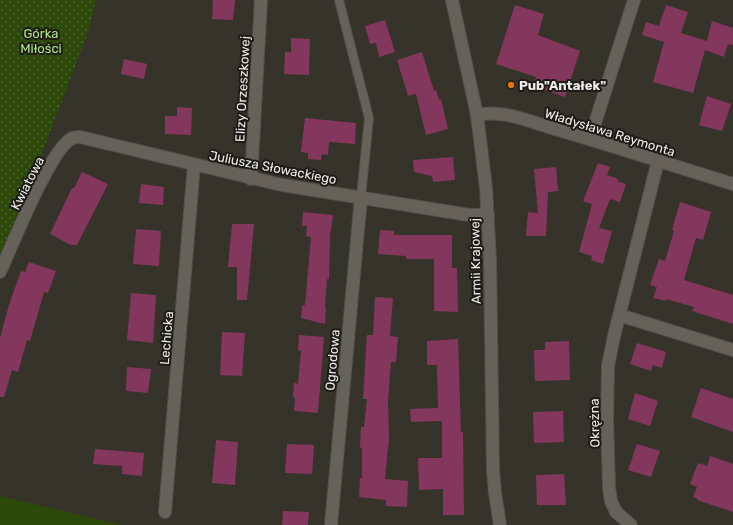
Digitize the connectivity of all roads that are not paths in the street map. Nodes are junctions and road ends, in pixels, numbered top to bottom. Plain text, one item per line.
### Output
1 (261, 0) edge
2 (339, 0) edge
3 (452, 0) edge
4 (634, 0) edge
5 (477, 114) junction
6 (590, 139) junction
7 (60, 151) joint
8 (658, 161) junction
9 (194, 165) junction
10 (251, 179) junction
11 (733, 184) edge
12 (361, 197) junction
13 (488, 215) junction
14 (0, 272) edge
15 (619, 315) junction
16 (733, 350) edge
17 (166, 512) dead end
18 (331, 525) edge
19 (500, 525) edge
20 (631, 525) edge

1 - 10 street, Elizy Orzeszkowej
2 - 12 lane
3 - 5 street, Armii Krajowej
4 - 6 street
5 - 6 street, Władysława Reymonta
5 - 13 street, Armii Krajowej
6 - 8 street, Władysława Reymonta
7 - 9 street, Juliusza Słowackiego
7 - 14 street, Kwiatowa
8 - 11 street, Władysława Reymonta
8 - 15 street, Okrężna
9 - 10 street, Juliusza Słowackiego
9 - 17 street, Lechicka
10 - 12 street, Juliusza Słowackiego
12 - 13 street, Juliusza Słowackiego
12 - 18 street, Ogrodowa
13 - 19 street, Armii Krajowej
15 - 16 street
15 - 20 street, Okrężna

